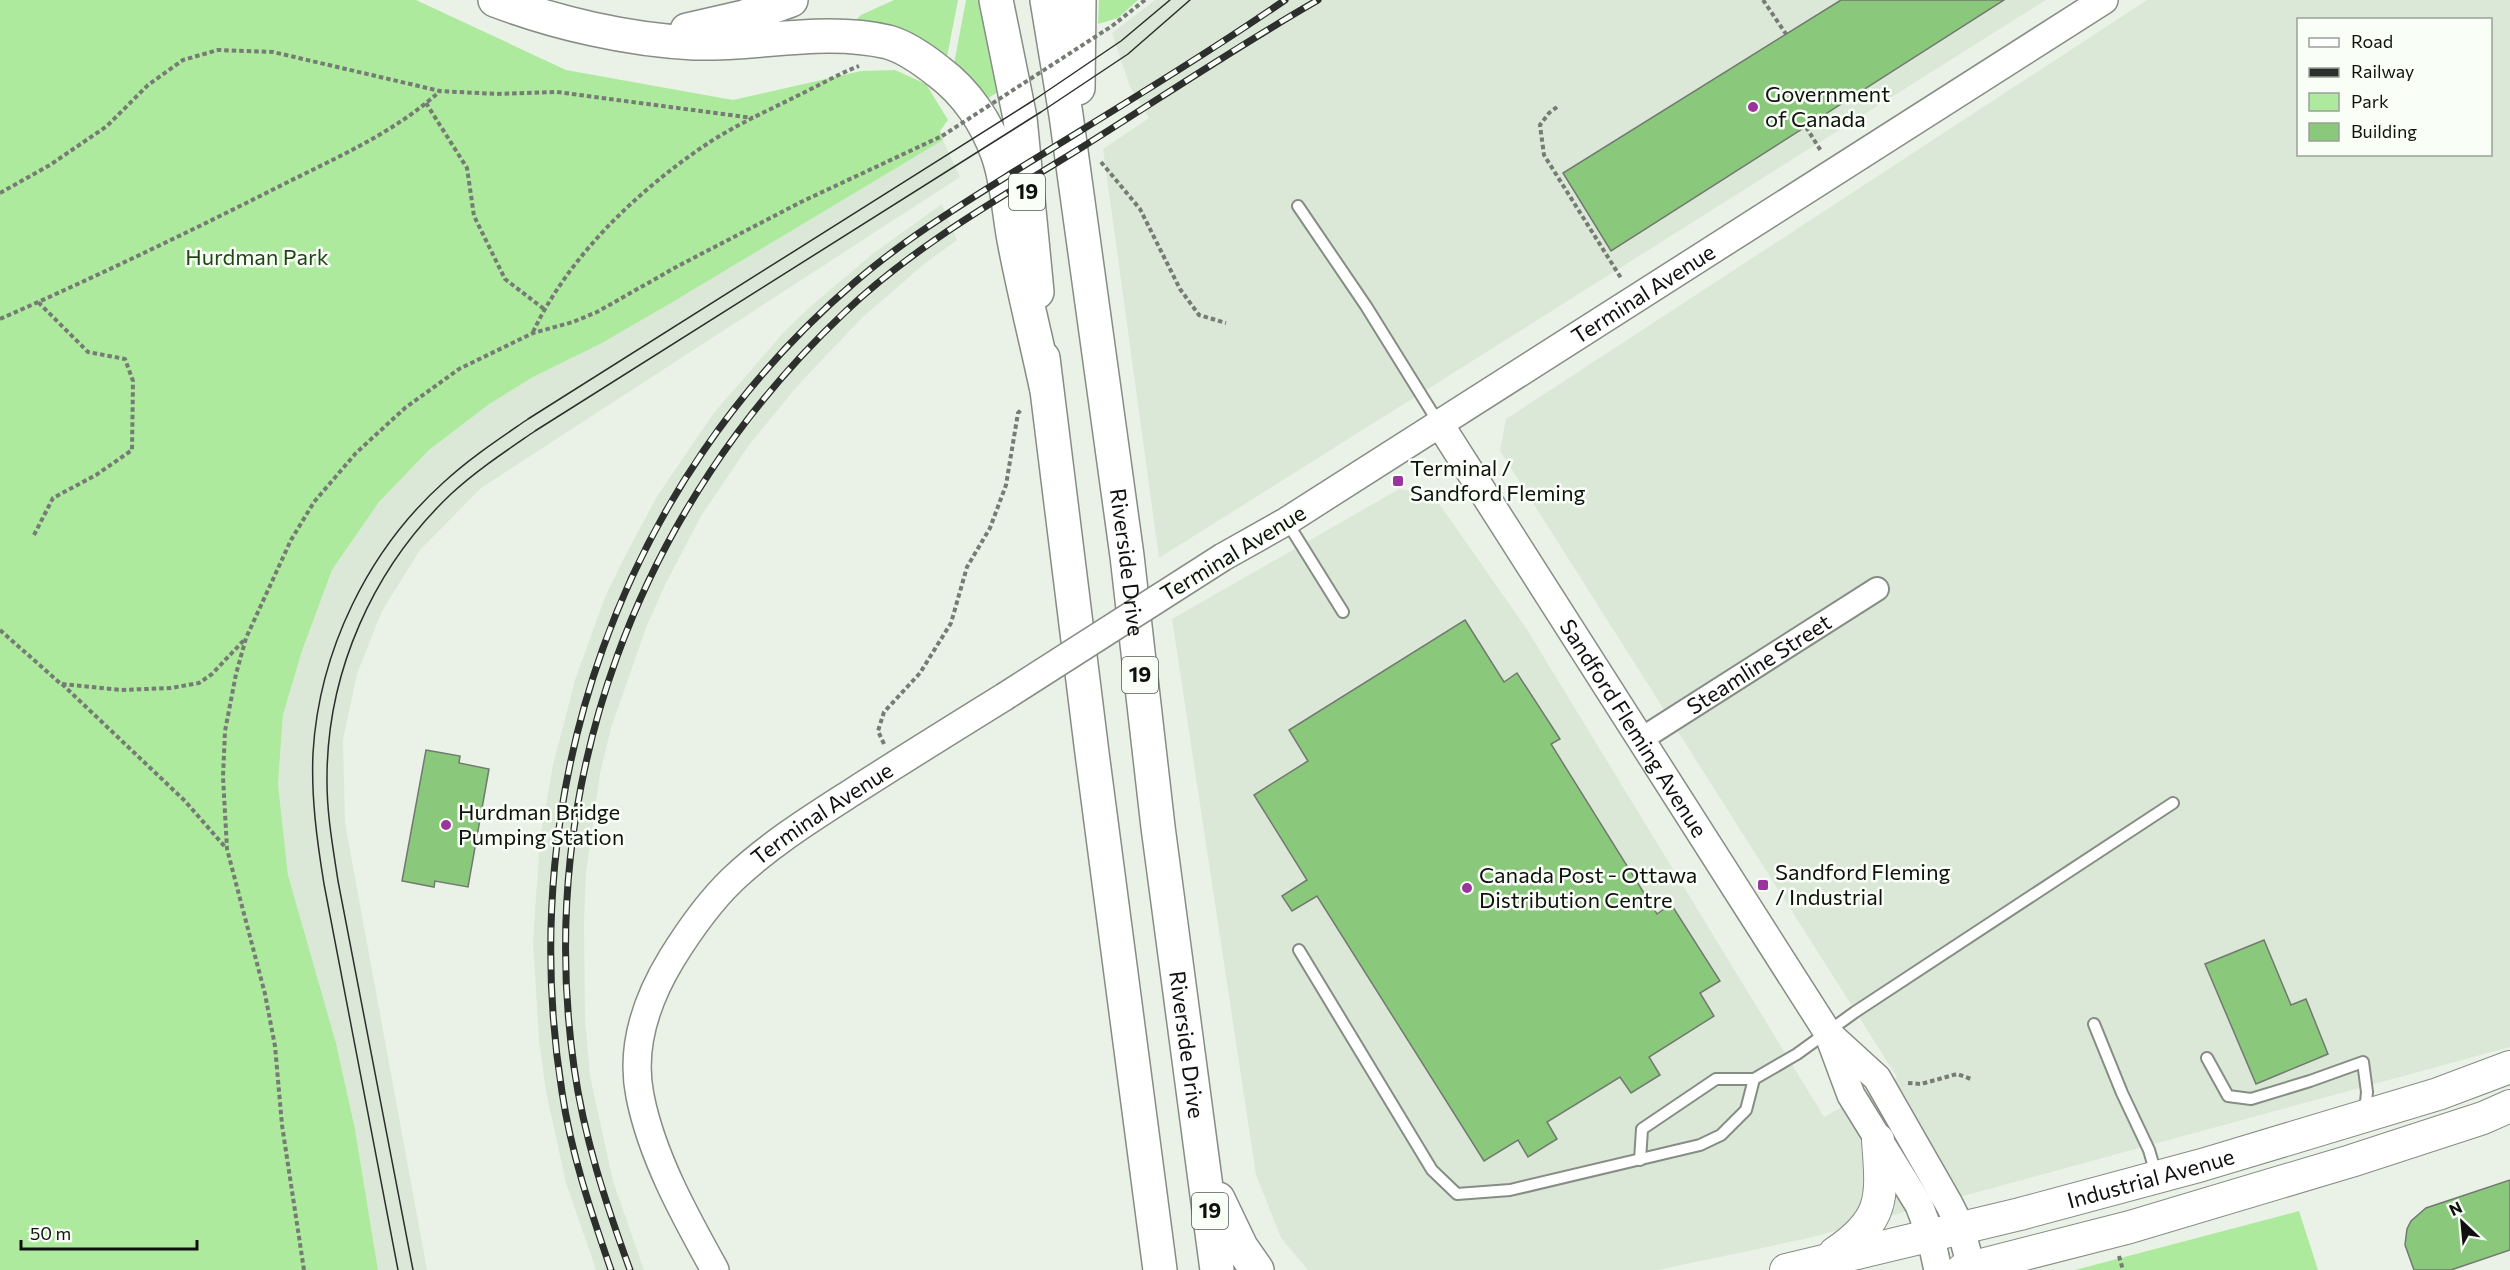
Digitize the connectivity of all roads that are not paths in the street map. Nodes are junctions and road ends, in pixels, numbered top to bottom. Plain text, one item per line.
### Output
1 (495, 0) edge
2 (790, 0) edge
3 (996, 0) edge
4 (1047, 0) edge
5 (1079, 0) edge
6 (2104, 0) edge
7 (647, 37) junction
8 (1077, 197) junction
9 (1298, 206) dead end
10 (1035, 397) junction
11 (1439, 423) junction
12 (1287, 521) junction
13 (1877, 589) dead end
14 (1343, 612) dead end
15 (1640, 740) junction
16 (2173, 803) dead end
17 (1299, 950) dead end
18 (2094, 1024) dead end
19 (1828, 1033) junction
20 (2207, 1058) dead end
21 (2510, 1067) edge
22 (1754, 1079) junction
23 (2510, 1106) edge
24 (2364, 1116) junction
25 (1878, 1140) junction
26 (1202, 1152) junction
27 (1640, 1160) junction
28 (2156, 1177) junction
29 (1960, 1226) junction
30 (1930, 1234) junction
31 (1826, 1259) junction
32 (1969, 1269) edge
33 (715, 1270) edge
34 (1161, 1270) edge
35 (1217, 1270) edge
36 (1257, 1270) edge
37 (1786, 1270) edge
38 (1938, 1270) edge

1 - 7 main road
2 - 7 main road
3 - 10 main road, 19
4 - 8 main road, Riverside Drive / 19
5 - 8 main road
6 - 11 street, Terminal Avenue
7 - 10 main road
8 - 26 main road, Riverside Drive / 19
9 - 11 lane
10 - 34 main road, 19
11 - 12 street, Terminal Avenue
11 - 15 street, Sandford Fleming Avenue
12 - 14 lane
12 - 33 street, Terminal Avenue, bridge
13 - 15 street, Steamline Street
15 - 19 street, Sandford Fleming Avenue
16 - 19 lane
17 - 27 lane
18 - 28 lane
19 - 22 lane
19 - 25 street, Sandford Fleming Avenue
19 - 29 street, Sandford Fleming Avenue
20 - 24 lane
21 - 24 main road, Industrial Avenue
22 - 27 lane
22 - 27 lane
23 - 32 main road, Industrial Avenue
24 - 28 main road, Industrial Avenue
25 - 30 street, Sandford Fleming Avenue
25 - 31 main road
26 - 35 main road, Riverside Drive / 19
26 - 36 main road
28 - 29 main road, Industrial Avenue
29 - 30 main road, Industrial Avenue
29 - 32 street, Sandford Fleming Avenue
30 - 31 main road, Industrial Avenue
30 - 38 street, Sandford Fleming Avenue
31 - 37 main road, Industrial Avenue

